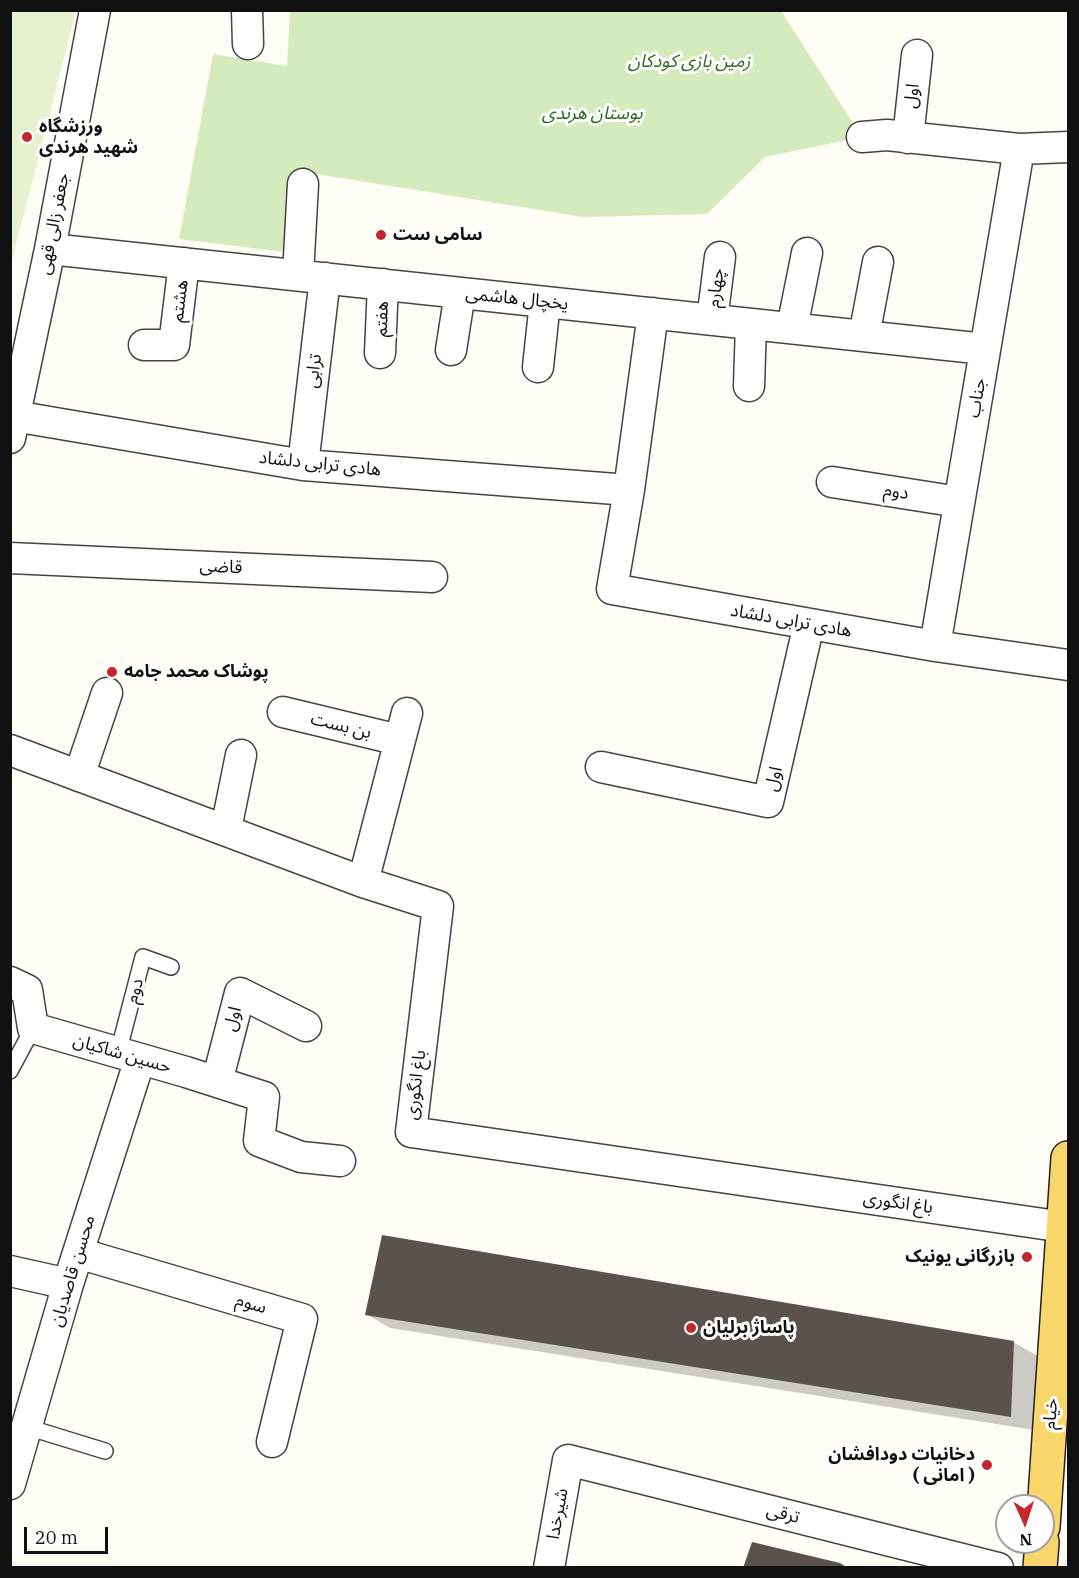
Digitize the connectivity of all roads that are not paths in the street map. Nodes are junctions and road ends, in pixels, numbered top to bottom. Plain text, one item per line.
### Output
1 (95, 10) edge
2 (247, 10) edge
3 (248, 44) dead end
4 (917, 55) dead end
5 (862, 137) dead end
6 (908, 138) junction
7 (1068, 147) edge
8 (1019, 149) junction
9 (303, 184) dead end
10 (50, 249) junction
11 (807, 253) dead end
12 (720, 257) dead end
13 (878, 262) dead end
14 (184, 263) junction
15 (312, 277) junction
16 (383, 284) junction
17 (460, 293) junction
18 (545, 302) junction
19 (653, 313) junction
20 (712, 320) junction
21 (751, 324) junction
22 (792, 328) junction
23 (864, 336) junction
24 (144, 345) dead end
25 (985, 349) junction
26 (451, 350) dead end
27 (380, 353) dead end
28 (538, 367) dead end
29 (749, 386) dead end
30 (12, 427) edge
31 (303, 465) junction
32 (832, 482) dead end
33 (629, 490) junction
34 (959, 502) junction
35 (10, 558) edge
36 (432, 577) dead end
37 (809, 624) junction
38 (935, 646) junction
39 (1068, 665) edge
40 (107, 693) dead end
41 (283, 712) dead end
42 (10, 750) edge
43 (242, 754) dead end
44 (601, 767) dead end
45 (79, 776) junction
46 (226, 829) junction
47 (363, 882) junction
48 (171, 967) dead end
49 (10, 982) edge
50 (306, 1026) dead end
51 (33, 1028) junction
52 (129, 1056) junction
53 (10, 1071) edge
54 (217, 1082) junction
55 (1068, 1158) edge
56 (339, 1161) dead end
57 (1064, 1227) junction
58 (78, 1253) junction
59 (10, 1270) edge
60 (68, 1284) junction
61 (27, 1427) junction
62 (272, 1442) dead end
63 (105, 1451) dead end
64 (568, 1460) joint
65 (10, 1485) edge
66 (1045, 1494) edge
67 (549, 1568) edge
68 (998, 1568) edge

1 - 10 street, جعفر زالی قهی
2 - 3 street
4 - 6 street, اول
5 - 6 street
6 - 8 street
7 - 8 street
8 - 25 street, جناب
9 - 15 street, ترابی
10 - 14 street, یخچال هاشمی
10 - 30 street, جعفر زالی قهی
11 - 22 street
12 - 20 street, چهارم
13 - 23 street
14 - 15 street, یخچال هاشمی
14 - 24 street, هشتم
15 - 16 street, یخچال هاشمی
15 - 31 street, ترابی
16 - 17 street, یخچال هاشمی
16 - 27 street, هفتم
17 - 18 street, یخچال هاشمی
17 - 26 street
18 - 19 street, یخچال هاشمی
18 - 28 street
19 - 20 street, یخچال هاشمی
19 - 33 street, هادی ترابی دلشاد
20 - 21 street, یخچال هاشمی
21 - 22 street, یخچال هاشمی
21 - 29 street
22 - 23 street, یخچال هاشمی
23 - 25 street, یخچال هاشمی
25 - 34 street, جناب
30 - 31 street, هادی ترابی دلشاد
31 - 33 street, هادی ترابی دلشاد
32 - 34 street, دوم
33 - 37 street, هادی ترابی دلشاد
34 - 38 street, جناب
35 - 36 street, قاضی
37 - 38 street, هادی ترابی دلشاد
37 - 44 street, اول
38 - 39 street, هادی ترابی دلشاد
40 - 45 street
41 - 47 street, بن بست
42 - 45 street, باغ انگوری
43 - 46 street
45 - 46 street, باغ انگوری
46 - 47 street, باغ انگوری
47 - 57 street, باغ انگوری
48 - 52 lane, دوم
49 - 51 street
50 - 54 street, اول
51 - 52 street, حسین شاکیان
51 - 53 lane
52 - 54 street, حسین شاکیان
52 - 58 street, محسن قاصدیان
54 - 56 street, حسین شاکیان
55 - 57 main road, خیام
57 - 66 main road, خیام
58 - 60 street, محسن قاصدیان
58 - 62 street, سوم
59 - 60 street
60 - 61 street, محسن قاصدیان
61 - 63 lane
61 - 65 street, محسن قاصدیان
64 - 67 street, شیرخدا
64 - 68 street, ترقی

